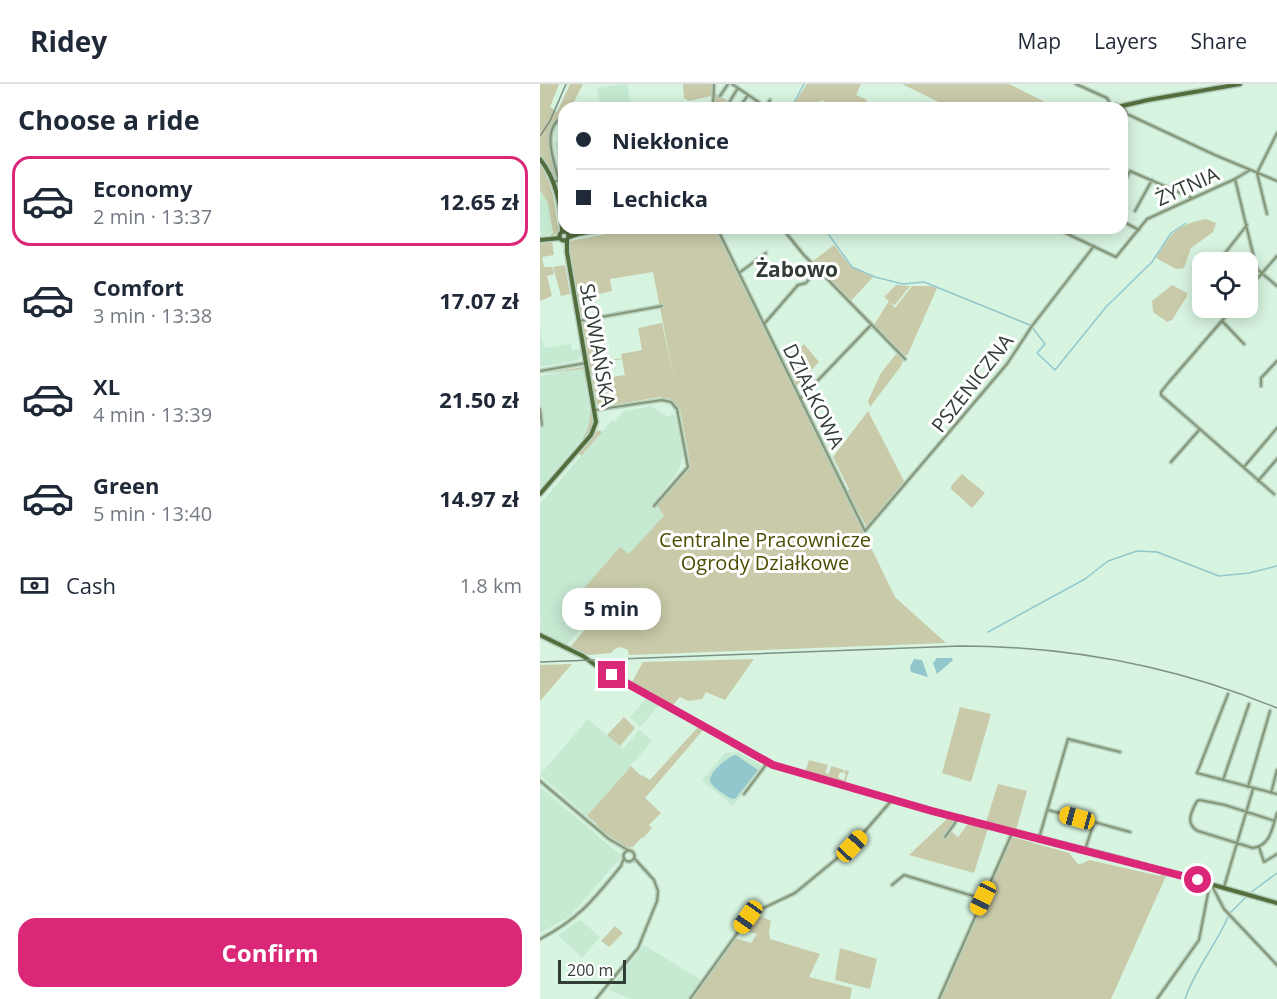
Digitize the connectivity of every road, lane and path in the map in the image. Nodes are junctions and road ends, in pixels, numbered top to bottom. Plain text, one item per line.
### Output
1 (714, 84) edge
2 (730, 84) edge
3 (1076, 84) edge
4 (1240, 84) edge
5 (738, 88) junction
6 (748, 95) junction
7 (720, 96) dead end
8 (730, 101) dead end
9 (757, 101) edge
10 (713, 102) edge
11 (743, 102) edge
12 (1108, 102) edge
13 (1128, 104) edge
14 (1128, 114) edge
15 (558, 121) edge
16 (1277, 134) edge
17 (540, 159) edge
18 (1250, 170) junction
19 (1257, 173) junction
20 (1128, 175) edge
21 (558, 178) edge
22 (1235, 179) junction
23 (1152, 180) junction
24 (558, 181) edge
25 (1277, 181) edge
26 (554, 182) junction
27 (1192, 198) junction
28 (558, 202) edge
29 (1136, 212) dead end
30 (1267, 214) dead end
31 (1128, 224) edge
32 (1246, 225) junction
33 (1138, 230) junction
34 (578, 234) edge
35 (720, 234) edge
36 (787, 234) edge
37 (1068, 234) edge
38 (564, 236) junction
39 (540, 240) edge
40 (1094, 246) junction
41 (1226, 252) edge
42 (766, 253) dead end
43 (1277, 256) edge
44 (818, 268) junction
45 (739, 273) junction
46 (1262, 273) junction
47 (1258, 278) edge
48 (1277, 286) edge
49 (662, 306) dead end
50 (1225, 318) edge
51 (579, 321) junction
52 (1222, 321) junction
53 (764, 324) junction
54 (872, 324) junction
55 (1245, 344) dead end
56 (905, 359) dead end
57 (1277, 361) edge
58 (586, 363) junction
59 (540, 371) edge
60 (1261, 386) dead end
61 (800, 399) junction
62 (540, 409) edge
63 (595, 410) junction
64 (542, 425) dead end
65 (1277, 428) edge
66 (1200, 429) junction
67 (1277, 459) edge
68 (1171, 462) dead end
69 (1243, 468) junction
70 (1258, 481) junction
71 (540, 494) edge
72 (1274, 494) dead end
73 (654, 506) dead end
74 (865, 531) joint
75 (540, 635) edge
76 (1228, 694) dead end
77 (1249, 704) dead end
78 (1270, 711) dead end
79 (1120, 752) dead end
80 (768, 762) junction
81 (1277, 770) edge
82 (1223, 780) junction
83 (540, 781) edge
84 (1248, 787) junction
85 (1253, 788) junction
86 (1271, 793) junction
87 (744, 794) dead end
88 (1277, 794) edge
89 (892, 799) junction
90 (1048, 810) junction
91 (1247, 812) junction
92 (1277, 813) edge
93 (957, 817) junction
94 (1275, 820) junction
95 (1094, 822) junction
96 (1013, 831) junction
97 (1130, 832) dead end
98 (945, 837) dead end
99 (1040, 838) junction
100 (1238, 843) junction
101 (620, 846) junction
102 (1258, 847) junction
103 (628, 850) junction
104 (1086, 850) junction
105 (624, 853) junction
106 (1277, 854) edge
107 (634, 858) junction
108 (628, 860) junction
109 (642, 867) junction
110 (1210, 883) junction
111 (892, 885) dead end
112 (1224, 888) junction
113 (983, 898) junction
114 (1277, 903) edge
115 (540, 939) edge
116 (1277, 965) edge
117 (596, 999) edge
118 (690, 999) edge
119 (939, 999) edge
120 (1157, 999) edge

1 - 10 street
2 - 5 street
2 - 7 street
3 - 12 street
4 - 13 street
5 - 6 street
5 - 8 street
6 - 9 street
6 - 11 street
14 - 18 street
15 - 21 street
16 - 19 street
17 - 26 street
18 - 19 street
18 - 22 street, ŻYTNIA
19 - 25 street
19 - 30 street
20 - 23 street
22 - 27 street, ŻYTNIA
22 - 32 street
23 - 27 street
23 - 29 street
24 - 26 street
26 - 28 street, SŁOWIAŃSKA
27 - 33 street, ŻYTNIA
31 - 33 street
32 - 41 street
32 - 46 street
33 - 40 street, ŻYTNIA
34 - 38 street
35 - 45 street, DZIAŁKOWA
36 - 44 street
37 - 40 street, ŻYTNIA
38 - 39 street
38 - 51 street, SŁOWIAŃSKA
40 - 74 street, PSZENICZNA
42 - 45 street
43 - 46 street
44 - 53 street
44 - 54 street
45 - 53 street, DZIAŁKOWA
46 - 47 street
46 - 48 street
49 - 51 street
50 - 52 street
51 - 58 street, SŁOWIAŃSKA
52 - 55 street
52 - 66 street
53 - 61 street, DZIAŁKOWA
54 - 56 street
54 - 61 street
57 - 60 street
58 - 59 street
58 - 63 street, SŁOWIAŃSKA
61 - 74 street, DZIAŁKOWA
62 - 64 street
63 - 71 street, SŁOWIAŃSKA
63 - 73 street
65 - 69 street
66 - 68 street
66 - 69 street
67 - 70 street
69 - 70 street
70 - 72 street
75 - 80 street
76 - 82 street
77 - 82 street
78 - 84 street
79 - 90 street
80 - 87 street
80 - 89 street
81 - 86 street
82 - 84 street
83 - 101 street
84 - 85 street
85 - 86 street
85 - 91 street
86 - 88 street
89 - 93 street
89 - 118 street
90 - 95 street
90 - 99 street
91 - 94 street
91 - 100 street
91 - 100 street
92 - 94 street
93 - 96 street
93 - 98 street
94 - 102 street
95 - 97 street
95 - 104 street
96 - 99 street
96 - 113 street
99 - 104 street
100 - 102 street
100 - 112 street
101 - 103 street
101 - 105 street
102 - 106 street
103 - 105 street
103 - 107 street
104 - 110 street
105 - 108 street
107 - 108 street
107 - 109 street
108 - 109 street
108 - 115 street
109 - 117 street
110 - 112 street
110 - 116 street
110 - 120 street
111 - 113 street
112 - 114 street
113 - 119 street

